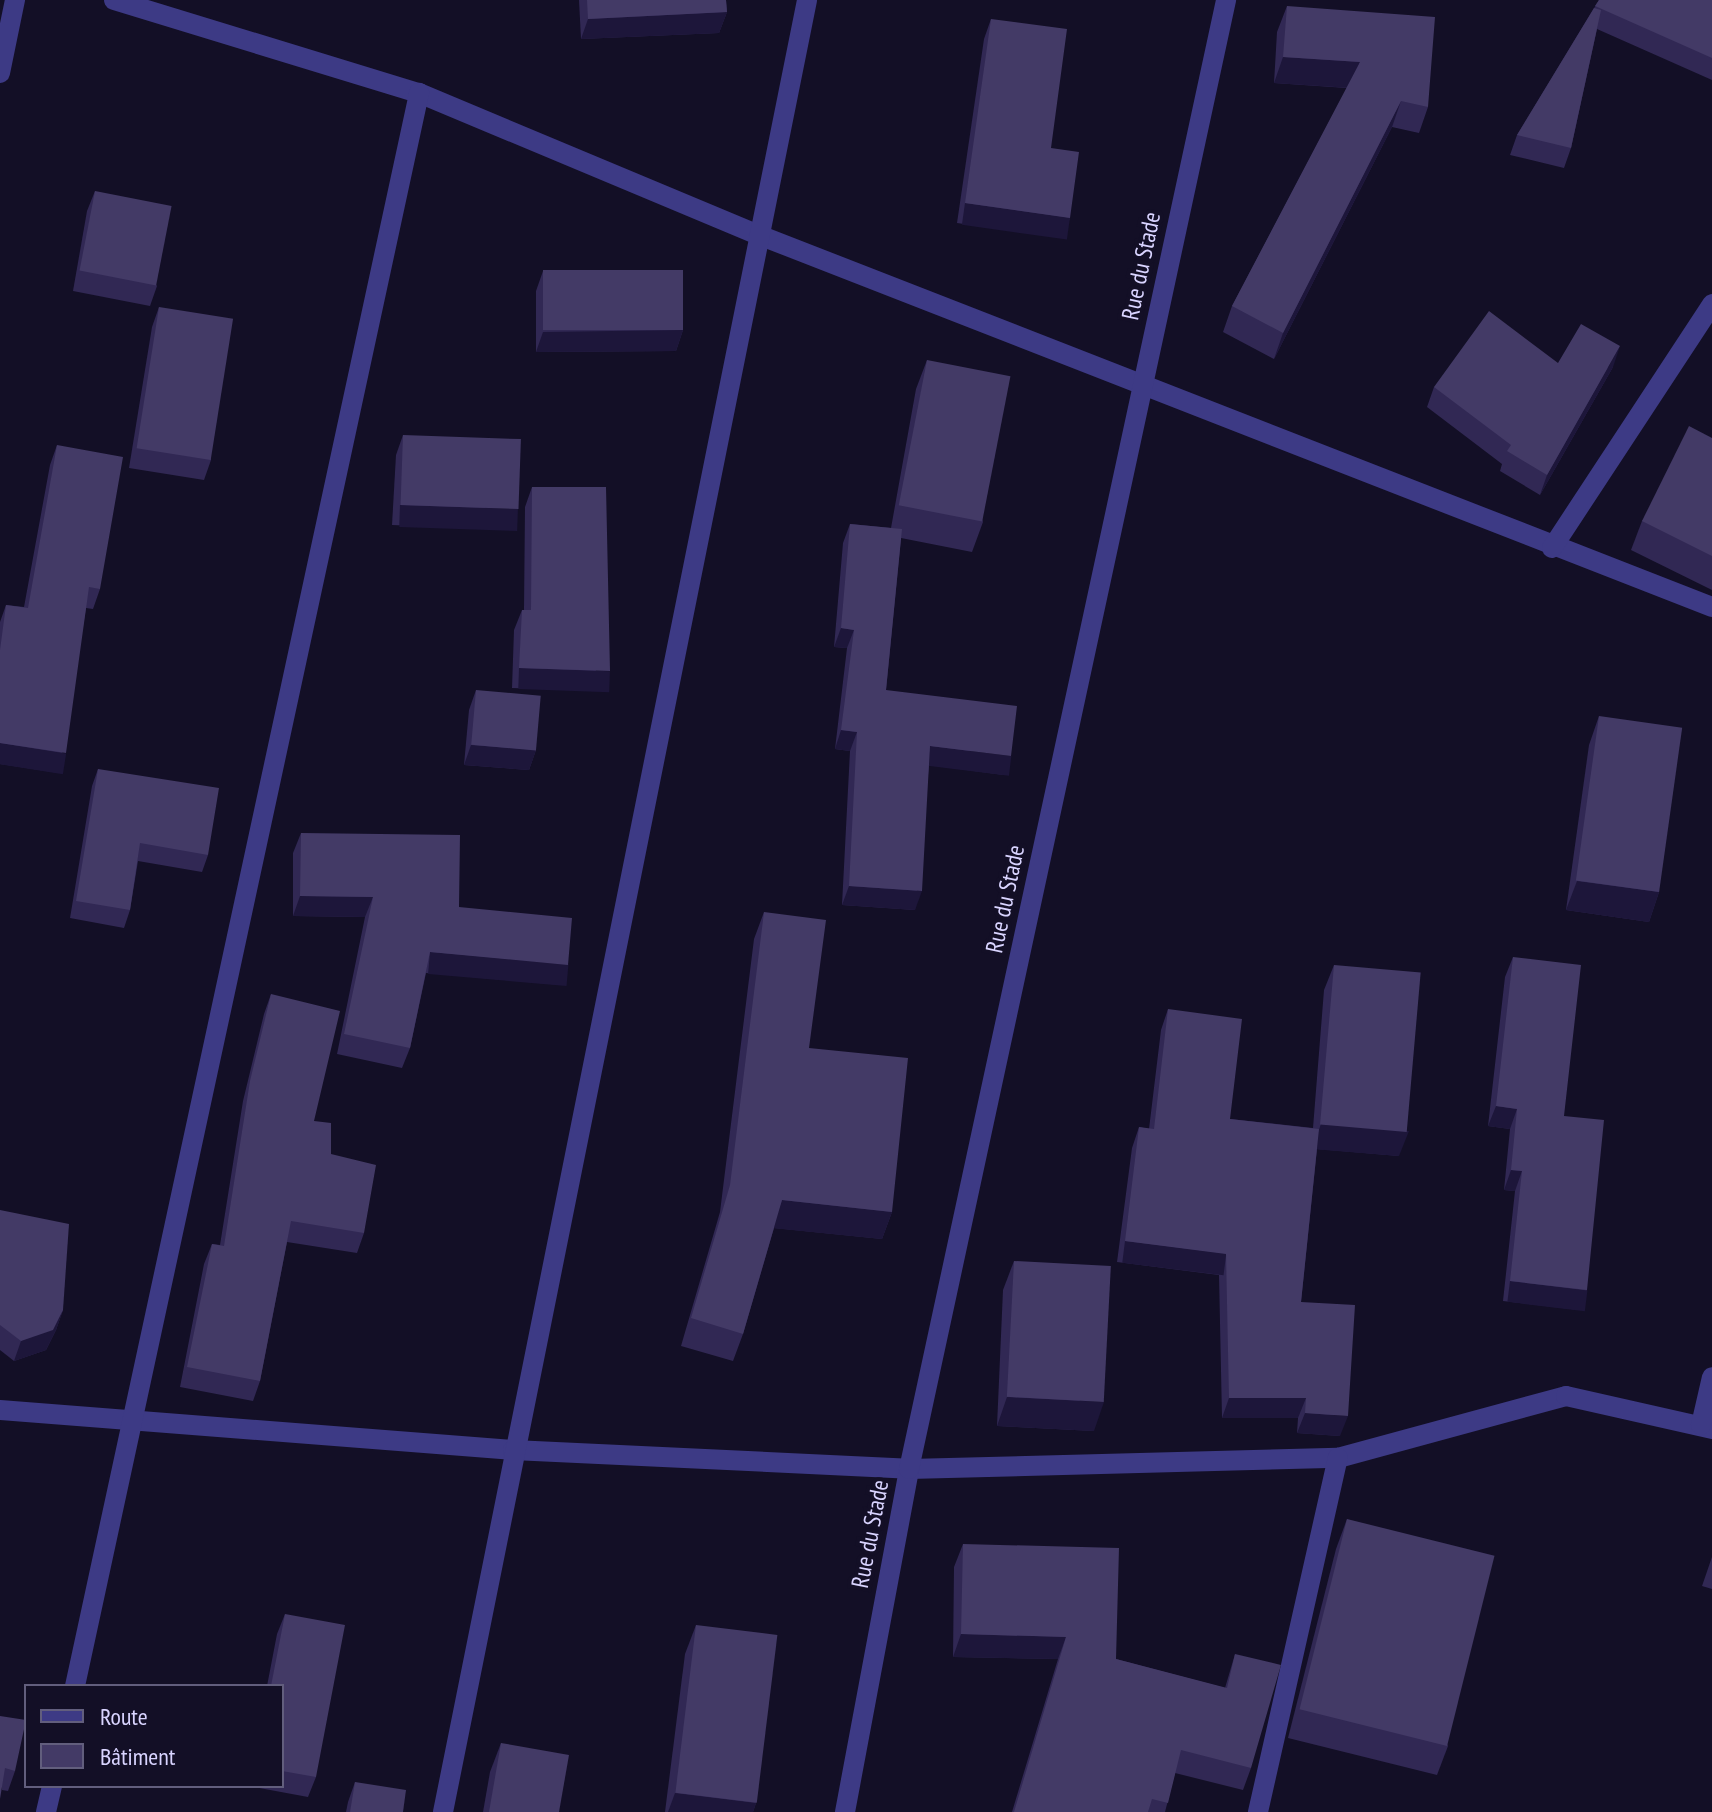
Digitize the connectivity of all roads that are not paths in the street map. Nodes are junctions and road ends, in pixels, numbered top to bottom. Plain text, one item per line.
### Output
1 (15, 0) edge
2 (114, 0) edge
3 (807, 0) edge
4 (1226, 0) edge
5 (0, 73) edge
6 (419, 93) junction
7 (759, 235) junction
8 (1712, 304) edge
9 (1142, 382) junction
10 (1552, 548) junction
11 (1712, 607) edge
12 (1712, 1377) edge
13 (0, 1410) edge
14 (135, 1423) junction
15 (1706, 1427) edge
16 (513, 1450) junction
17 (1338, 1458) junction
18 (909, 1469) junction
19 (75, 1684) edge
20 (52, 1788) edge
21 (46, 1812) edge
22 (443, 1812) edge
23 (845, 1812) edge
24 (1258, 1812) edge

1 - 5 street
2 - 6 street
3 - 7 street
4 - 9 street, Rue du Stade
6 - 7 street
6 - 14 street
7 - 9 street
7 - 16 street
8 - 10 street
9 - 10 street
9 - 18 street, Rue du Stade
10 - 11 street
12 - 15 street
13 - 14 street
14 - 16 street
14 - 19 street
15 - 17 street
16 - 18 street
16 - 22 street
17 - 18 street
17 - 24 street
18 - 23 street, Rue du Stade
20 - 21 street

